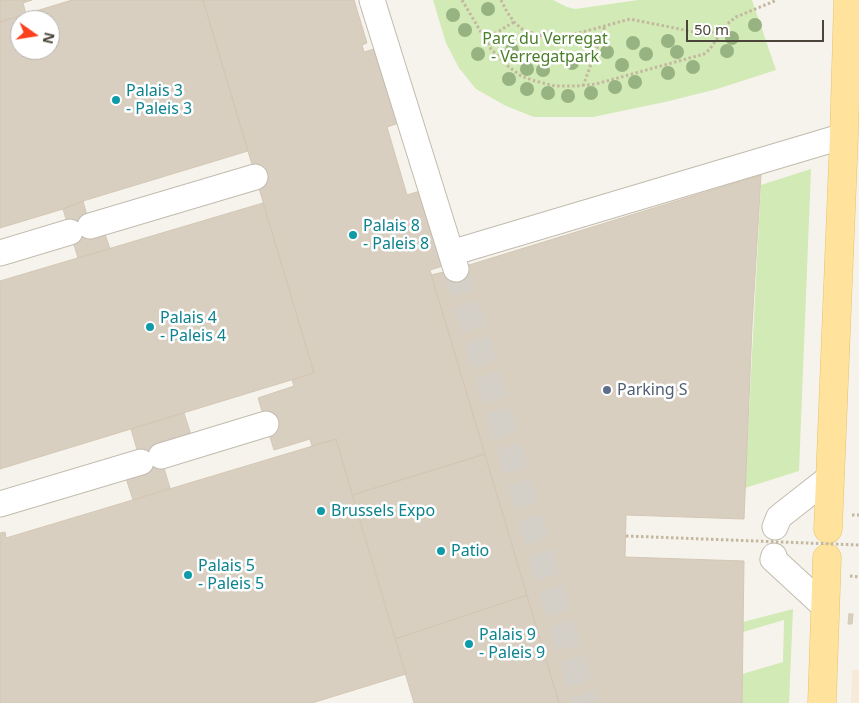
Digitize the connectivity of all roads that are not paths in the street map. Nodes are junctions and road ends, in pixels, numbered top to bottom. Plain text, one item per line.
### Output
1 (372, 0) edge
2 (848, 0) edge
3 (844, 136) junction
4 (255, 177) dead end
5 (0, 253) edge
6 (266, 424) dead end
7 (830, 477) junction
8 (0, 504) edge
9 (775, 527) dead end
10 (828, 529) dead end
11 (774, 556) dead end
12 (827, 558) dead end
13 (824, 607) junction
14 (822, 703) edge

1 - 3 lane
2 - 3 main road
3 - 7 main road
4 - 5 lane
6 - 8 lane
7 - 9 lane
7 - 10 main road
11 - 13 lane
12 - 13 main road
13 - 14 main road

